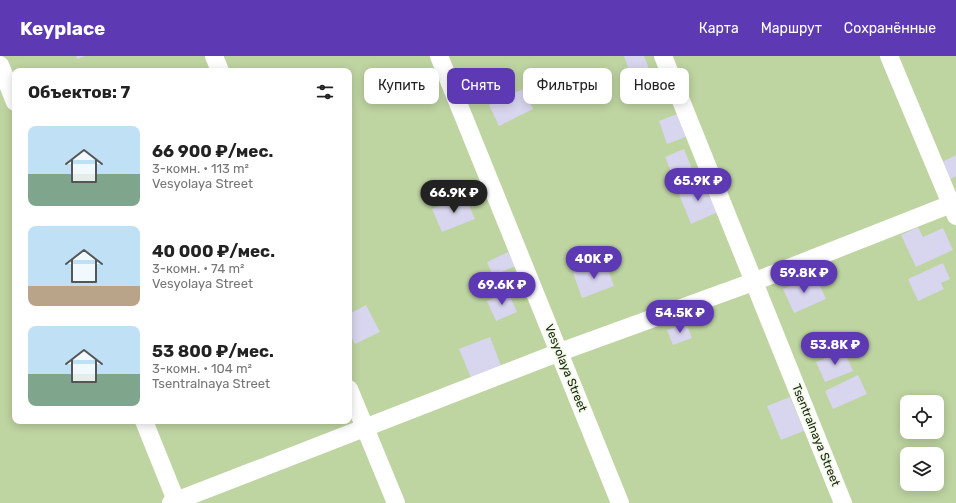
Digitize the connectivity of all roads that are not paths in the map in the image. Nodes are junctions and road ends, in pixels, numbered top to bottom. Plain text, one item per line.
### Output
1 (214, 56) edge
2 (439, 56) edge
3 (663, 56) edge
4 (889, 56) edge
5 (0, 64) edge
6 (219, 68) edge
7 (12, 94) edge
8 (954, 207) edge
9 (753, 282) junction
10 (560, 352) junction
11 (352, 397) edge
12 (145, 424) edge
13 (364, 427) junction
14 (175, 502) edge
15 (396, 503) edge
16 (620, 503) edge
17 (843, 503) edge

1 - 6 street
2 - 10 street, Vesyolaya Street
3 - 9 street, Tsentralnaya Street
4 - 8 street
5 - 7 street
8 - 9 street
9 - 10 street
9 - 17 street, Tsentralnaya Street
10 - 13 street
10 - 16 street, Vesyolaya Street
11 - 13 street
12 - 14 street
13 - 14 street
13 - 15 street

